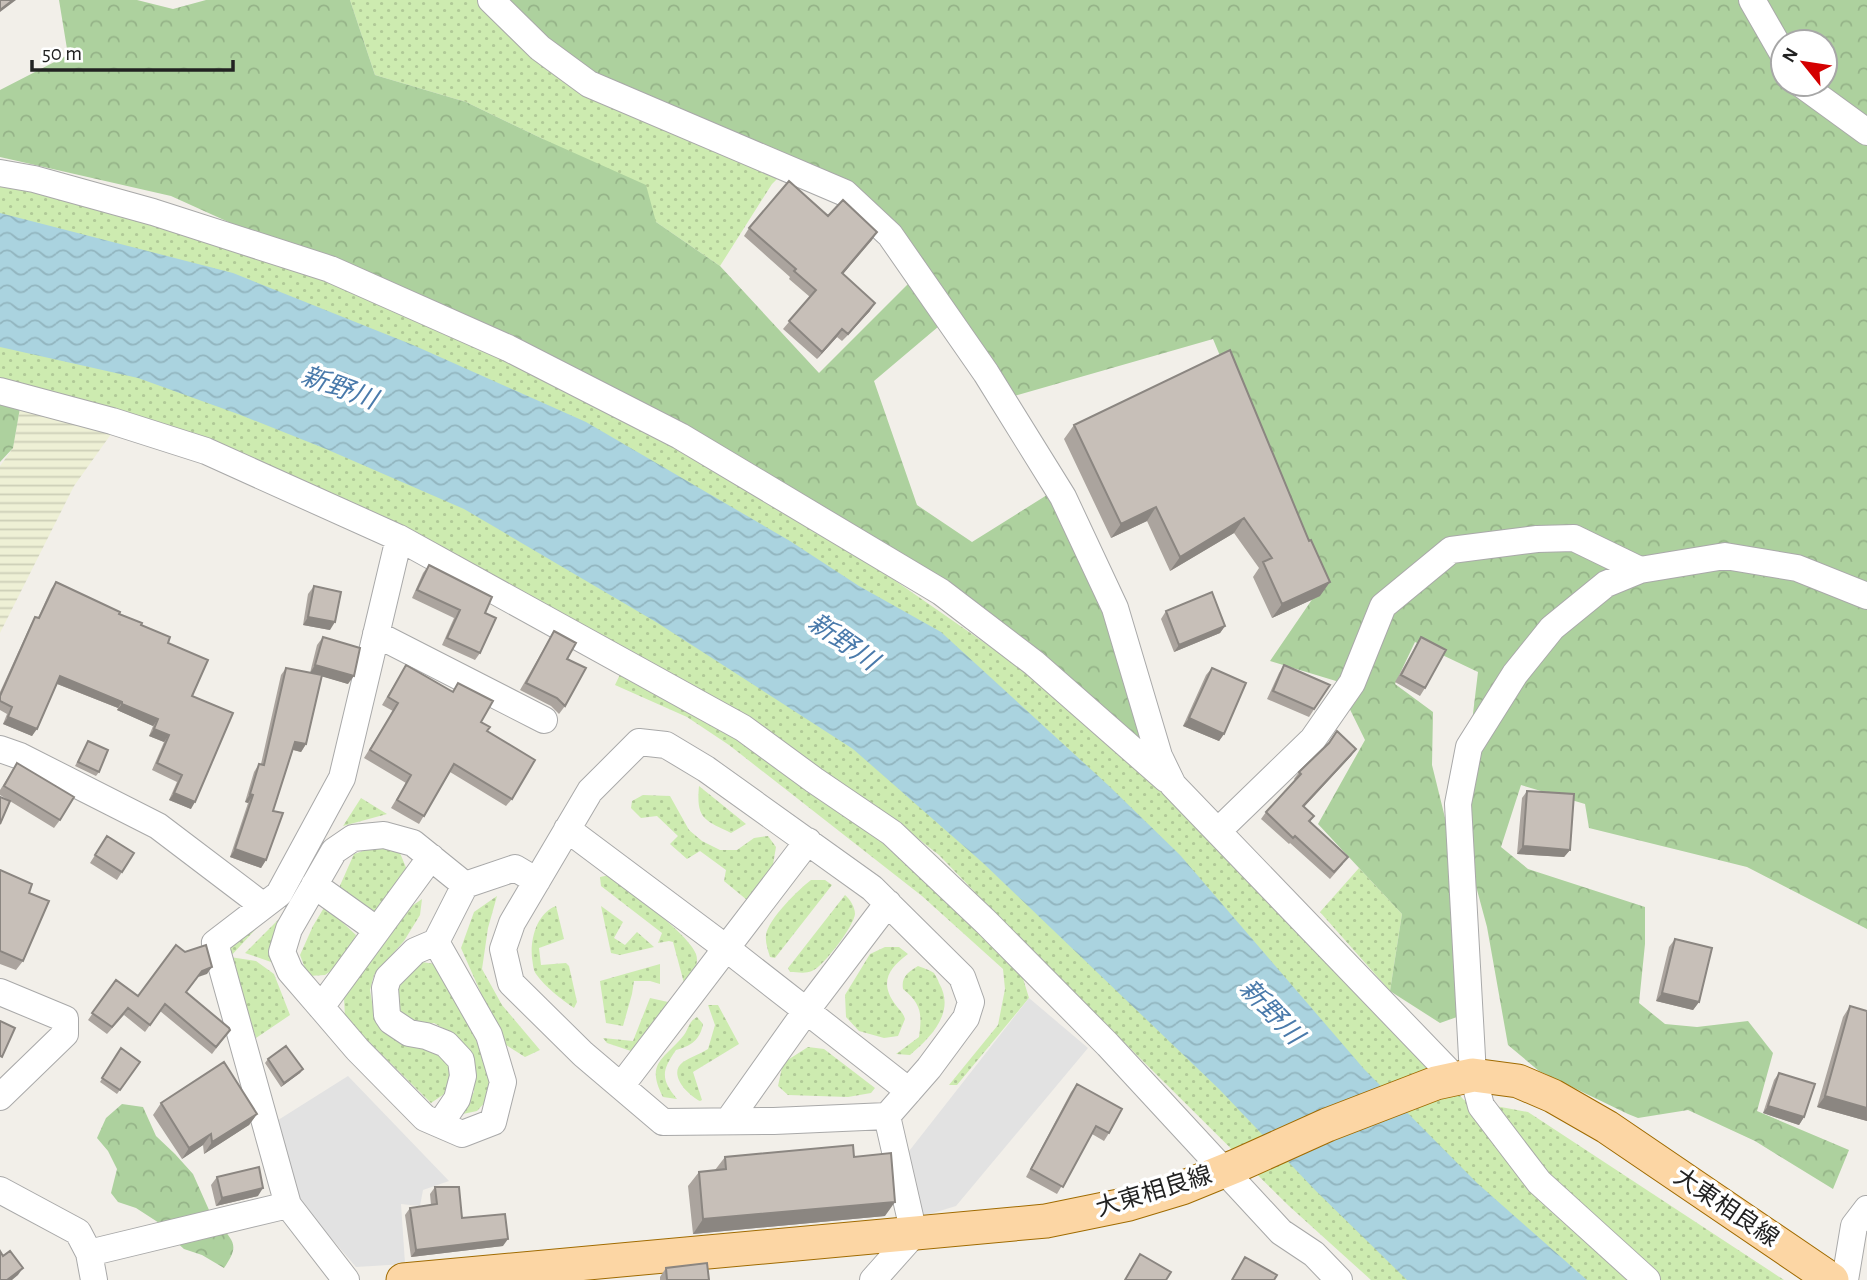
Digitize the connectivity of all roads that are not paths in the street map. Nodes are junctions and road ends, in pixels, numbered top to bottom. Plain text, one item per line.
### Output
1 (491, 0) edge
2 (1752, 0) edge
3 (1769, 30) edge
4 (1820, 98) edge
5 (1867, 132) edge
6 (0, 173) edge
7 (0, 391) edge
8 (399, 538) junction
9 (1640, 570) junction
10 (1867, 596) edge
11 (376, 634) junction
12 (544, 720) dead end
13 (0, 749) edge
14 (1173, 785) junction
15 (568, 829) junction
16 (1218, 831) junction
17 (808, 841) junction
18 (431, 857) junction
19 (537, 881) junction
20 (314, 885) junction
21 (465, 885) junction
22 (888, 903) junction
23 (262, 905) junction
24 (377, 930) junction
25 (436, 942) junction
26 (726, 948) junction
27 (0, 992) edge
28 (321, 1007) junction
29 (806, 1011) junction
30 (1455, 1079) junction
31 (621, 1086) junction
32 (909, 1091) junction
33 (0, 1097) edge
34 (887, 1116) junction
35 (728, 1121) junction
36 (440, 1124) junction
37 (1230, 1169) junction
38 (0, 1190) edge
39 (288, 1205) junction
40 (1867, 1209) edge
41 (914, 1234) junction
42 (89, 1253) junction
43 (94, 1280) edge
44 (346, 1280) edge
45 (403, 1280) edge
46 (873, 1280) edge
47 (1339, 1280) edge
48 (1647, 1280) edge
49 (1832, 1280) edge
50 (1845, 1280) edge

1 - 14 street
2 - 3 street
4 - 5 street
6 - 14 street
7 - 8 street
8 - 11 street
8 - 37 street
9 - 10 street
9 - 16 street
9 - 30 street
11 - 12 street
11 - 23 street
13 - 23 street
14 - 16 street
15 - 17 street
15 - 19 street
15 - 26 street
16 - 30 street
17 - 22 street
17 - 26 street
18 - 20 street
18 - 21 street
18 - 24 street
19 - 21 street
19 - 31 street
20 - 24 street
20 - 28 street
21 - 25 street
22 - 29 street
22 - 32 street
23 - 39 street
24 - 28 street
25 - 36 street
25 - 36 street
26 - 29 street
26 - 31 street
27 - 33 street
28 - 36 street
29 - 32 street
29 - 35 street
30 - 37 main road, 大東相良線
30 - 48 street
30 - 49 main road, 大東相良線
31 - 35 street
32 - 34 street
34 - 35 street
34 - 41 street
37 - 41 main road, 大東相良線
37 - 47 street
38 - 42 street
39 - 42 street
39 - 44 street
40 - 50 street
41 - 45 main road, 大東相良線
41 - 46 street
42 - 43 street

